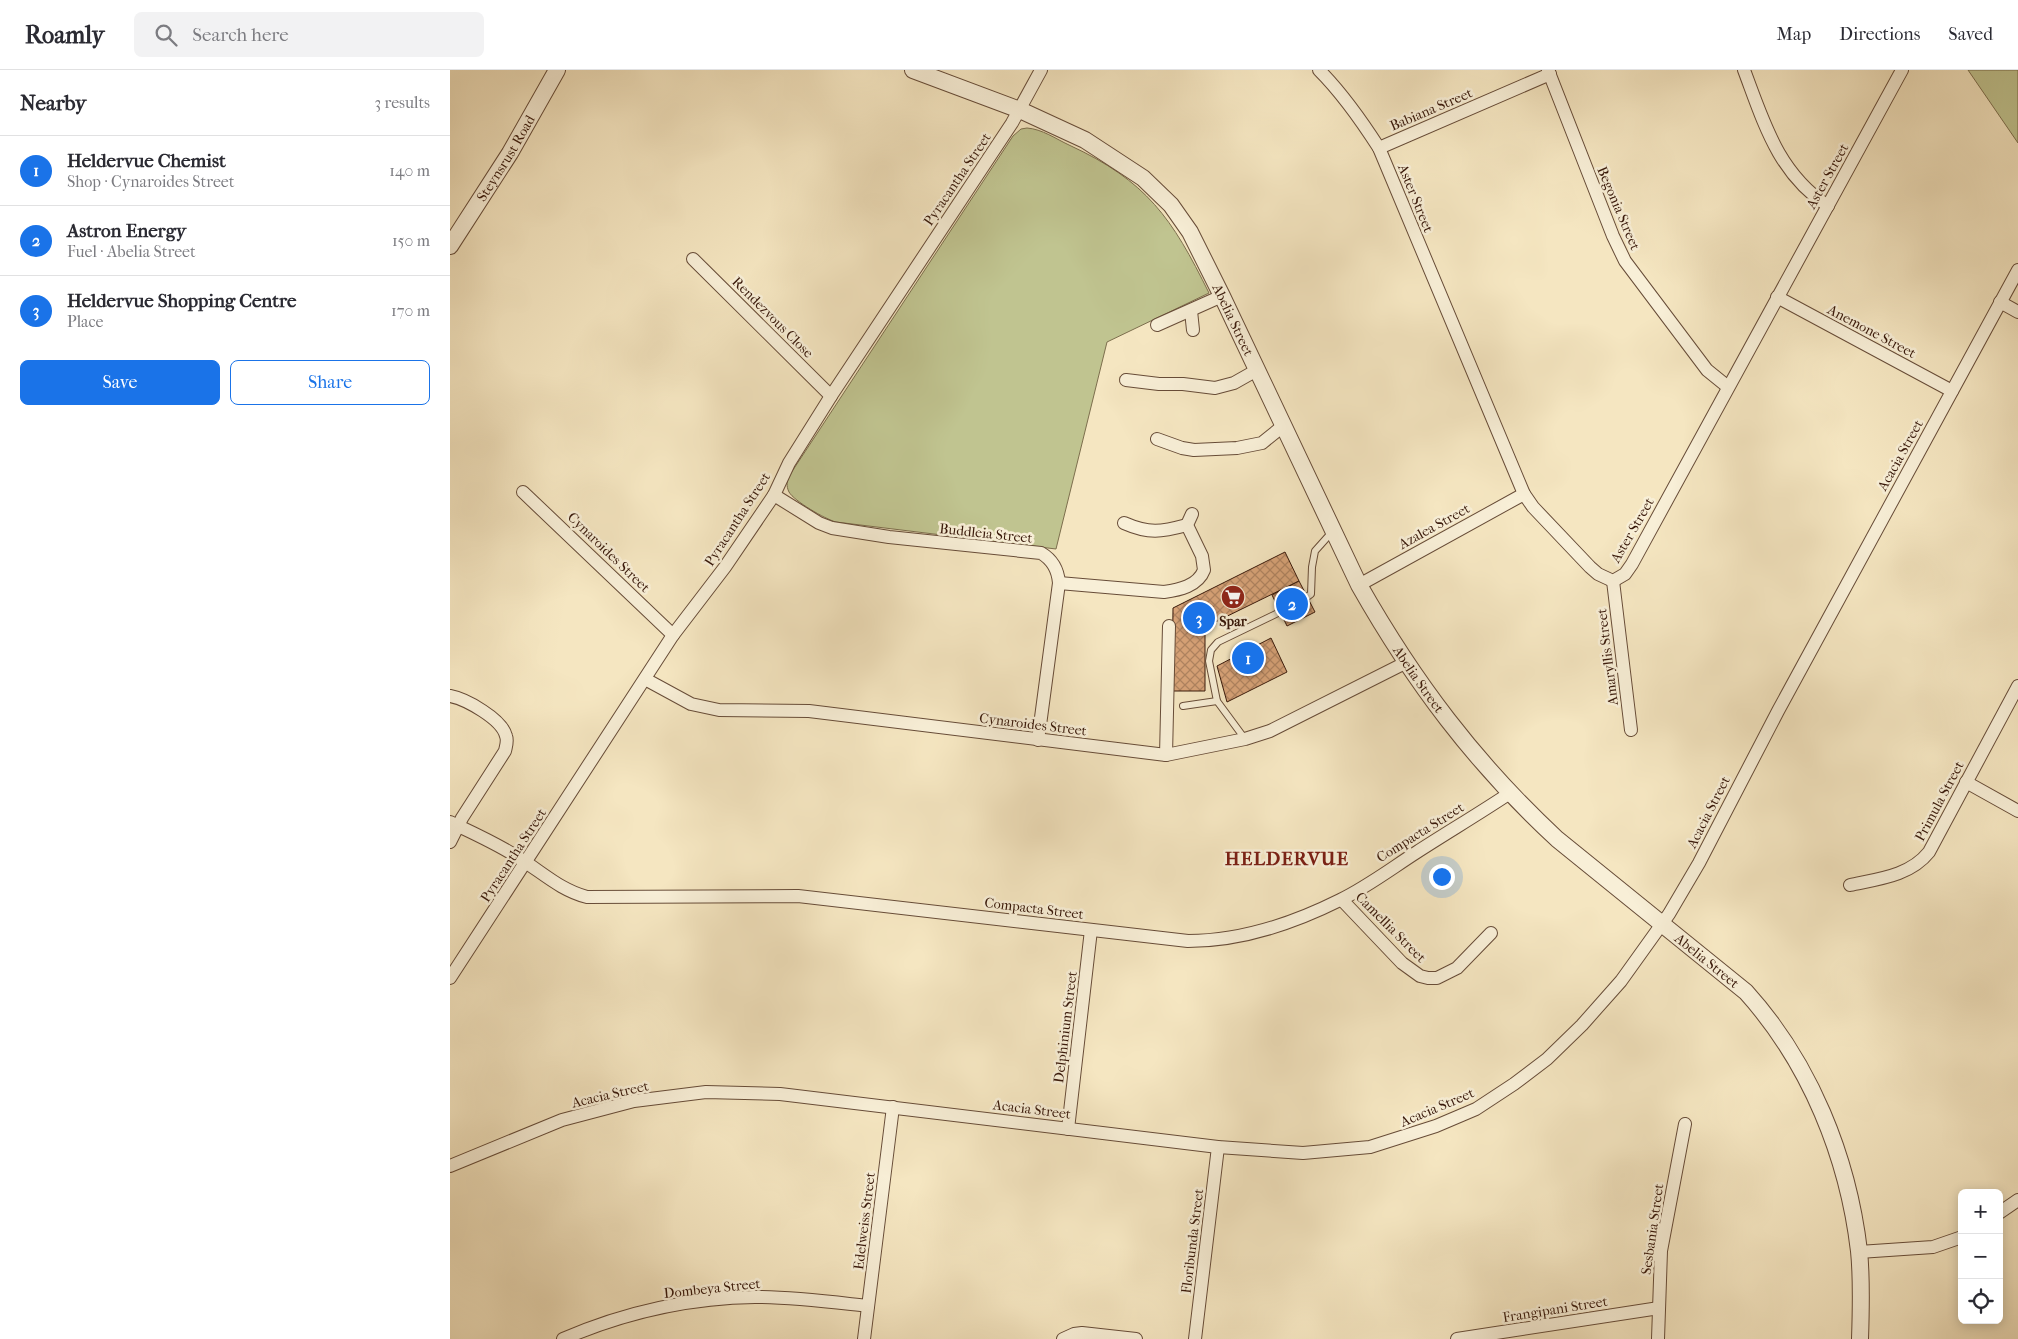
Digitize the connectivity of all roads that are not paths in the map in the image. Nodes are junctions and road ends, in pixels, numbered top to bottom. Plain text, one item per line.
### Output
1 (557, 70) edge
2 (913, 70) edge
3 (1041, 70) edge
4 (1319, 70) edge
5 (1744, 70) edge
6 (1902, 70) edge
7 (1549, 72) edge
8 (1020, 110) junction
9 (1380, 148) junction
10 (1828, 206) junction
11 (450, 246) edge
12 (693, 259) dead end
13 (2018, 270) edge
14 (1222, 296) junction
15 (1777, 297) junction
16 (2000, 302) junction
17 (1191, 311) junction
18 (2018, 312) edge
19 (1157, 325) dead end
20 (1193, 330) dead end
21 (1257, 370) junction
22 (1126, 380) dead end
23 (1728, 387) junction
24 (1952, 391) junction
25 (831, 396) junction
26 (1283, 426) junction
27 (1157, 439) dead end
28 (523, 492) dead end
29 (1524, 494) junction
30 (774, 495) junction
31 (1124, 523) dead end
32 (1332, 531) junction
33 (1613, 580) junction
34 (1059, 583) junction
35 (1359, 585) junction
36 (1307, 597) dead end
37 (1280, 612) dead end
38 (1169, 626) dead end
39 (673, 635) junction
40 (1405, 662) junction
41 (645, 679) junction
42 (2018, 686) edge
43 (450, 696) edge
44 (1217, 700) junction
45 (1183, 706) dead end
46 (1631, 730) dead end
47 (1245, 739) junction
48 (1038, 740) junction
49 (1166, 756) junction
50 (1966, 782) junction
51 (1510, 792) junction
52 (2018, 811) edge
53 (454, 824) edge
54 (450, 842) edge
55 (526, 862) junction
56 (1850, 885) dead end
57 (1342, 900) junction
58 (1662, 924) junction
59 (1092, 930) junction
60 (1490, 933) dead end
61 (450, 978) edge
62 (893, 1107) junction
63 (1685, 1124) dead end
64 (1068, 1128) junction
65 (1218, 1147) junction
66 (450, 1166) edge
67 (2018, 1200) edge
68 (2003, 1210) edge
69 (1958, 1238) edge
70 (1859, 1252) junction
71 (868, 1306) junction
72 (1658, 1308) junction
73 (562, 1339) edge
74 (864, 1339) edge
75 (1063, 1339) edge
76 (1136, 1339) edge
77 (1195, 1339) edge
78 (1456, 1339) edge
79 (1658, 1339) edge
80 (1860, 1339) edge

1 - 11 street, Steynsrust Road
2 - 8 street, Abelia Street
3 - 8 street, Pyracantha Street
4 - 9 street, Aster Street
5 - 10 street
6 - 10 street, Aster Street
7 - 9 street, Babiana Street
7 - 23 street, Begonia Street
8 - 14 street, Abelia Street
8 - 25 street, Pyracantha Street
9 - 29 street, Aster Street
10 - 15 street, Aster Street
12 - 25 street, Rendezvous Close
13 - 16 street, Acacia Street
14 - 17 street
14 - 21 street, Abelia Street
15 - 23 street, Aster Street
15 - 24 street, Anemone Street
16 - 18 street
16 - 24 street, Acacia Street
17 - 19 street
17 - 20 street
21 - 22 street
21 - 26 street, Abelia Street
23 - 33 street, Aster Street
24 - 58 street, Acacia Street
25 - 30 street, Pyracantha Street
26 - 27 street
26 - 32 street, Abelia Street
28 - 39 street, Cynaroides Street
29 - 33 street, Aster Street
29 - 35 street, Azalea Street
30 - 34 street, Buddleia Street
30 - 39 street, Pyracantha Street
31 - 34 street
32 - 35 street, Abelia Street
32 - 36 lane
33 - 46 street, Amaryllis Street
34 - 48 street, Buddleia Street
35 - 40 street, Abelia Street
37 - 44 lane
38 - 49 street
39 - 41 street, Pyracantha Street
40 - 47 street, Cynaroides Street
40 - 51 street, Abelia Street
41 - 48 street, Cynaroides Street
41 - 55 street, Pyracantha Street
42 - 50 street, Primula Street
43 - 53 street
44 - 45 lane
44 - 47 lane
47 - 49 street, Cynaroides Street
48 - 49 street, Cynaroides Street
50 - 52 street
50 - 56 street, Primula Street
51 - 57 street, Compacta Street
51 - 58 street, Abelia Street
53 - 54 street
53 - 55 street, Compacta Street
55 - 59 street, Compacta Street
55 - 61 street, Pyracantha Street
57 - 59 street, Compacta Street
57 - 60 street, Camellia Street
58 - 65 street, Acacia Street
58 - 70 street, Abelia Street
59 - 64 street, Delphinium Street
62 - 64 street, Acacia Street
62 - 66 street, Acacia Street
62 - 71 street, Edelweiss Street
63 - 72 street, Sesbania Street
64 - 65 street, Acacia Street
65 - 77 street, Floribunda Street
67 - 68 street
69 - 70 street
70 - 80 street, Abelia Street
71 - 73 street, Dombeya Street
71 - 74 street, Edelweiss Street
72 - 78 street, Frangipani Street
72 - 79 street, Sesbania Street
75 - 76 street

